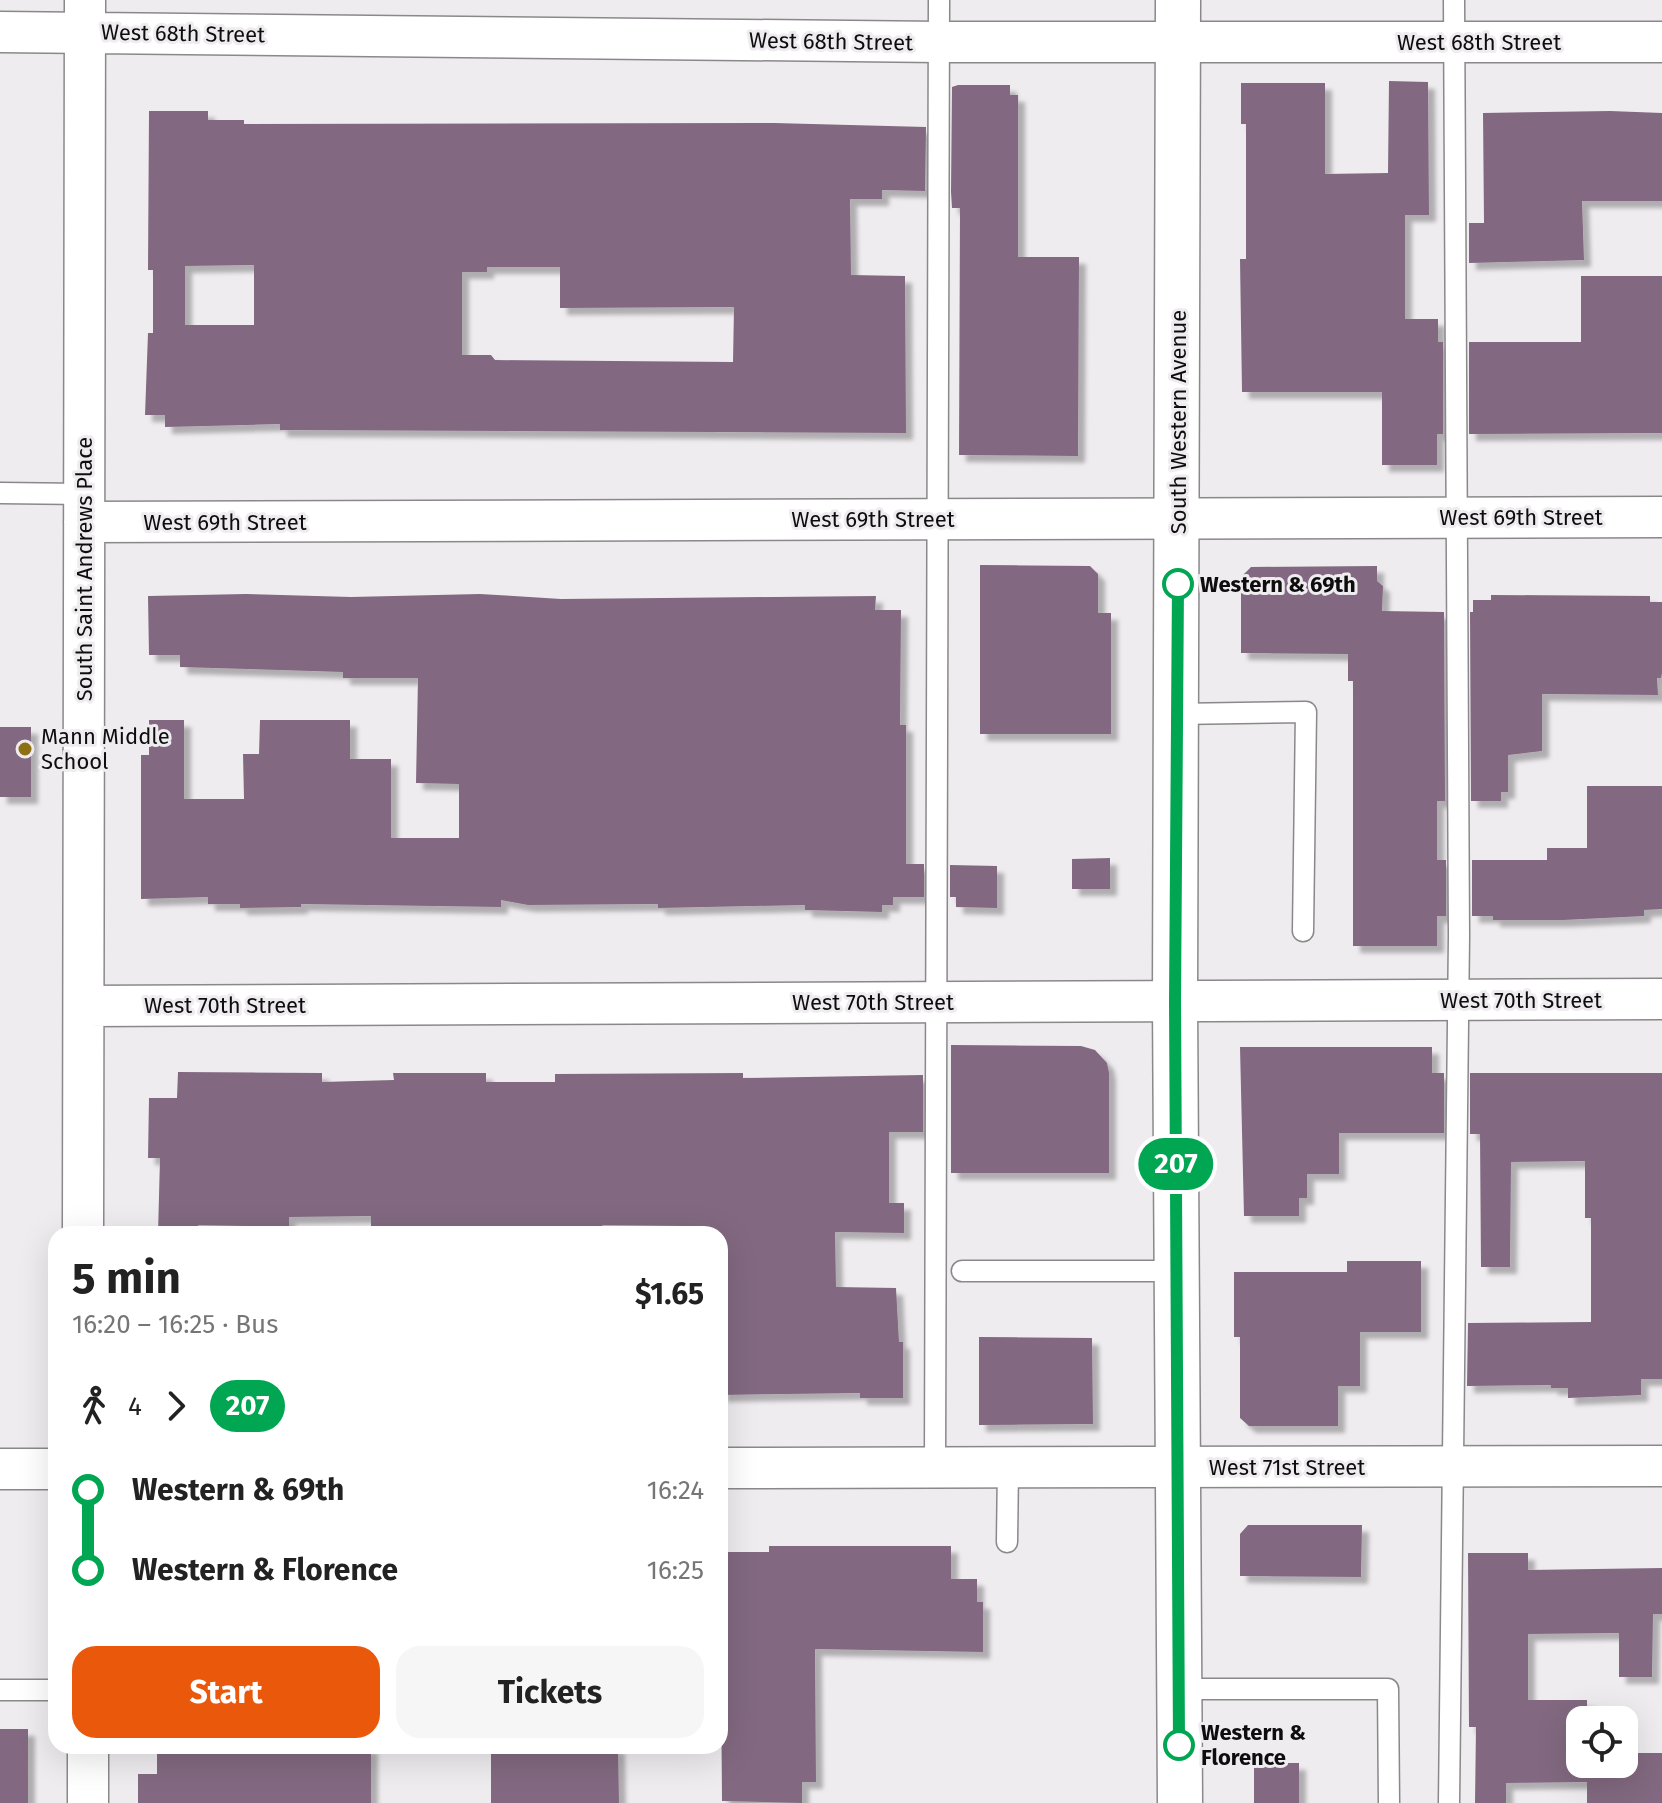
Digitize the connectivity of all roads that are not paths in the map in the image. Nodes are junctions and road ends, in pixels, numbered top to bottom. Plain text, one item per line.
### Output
1 (939, 0) edge
2 (1454, 0) edge
3 (85, 16) edge
4 (1178, 20) edge
5 (0, 32) edge
6 (939, 42) junction
7 (1454, 42) junction
8 (1662, 42) edge
9 (0, 493) edge
10 (84, 508) junction
11 (1459, 516) junction
12 (1662, 517) edge
13 (1178, 518) junction
14 (939, 519) junction
15 (1177, 714) junction
16 (1303, 931) dead end
17 (1662, 999) edge
18 (1459, 1000) junction
19 (1175, 1001) junction
20 (937, 1002) junction
21 (84, 1006) junction
22 (83, 1226) edge
23 (962, 1271) dead end
24 (1176, 1271) junction
25 (1662, 1466) edge
26 (1176, 1467) junction
27 (1451, 1467) junction
28 (728, 1468) edge
29 (935, 1468) junction
30 (1008, 1468) junction
31 (0, 1469) edge
32 (48, 1469) edge
33 (1007, 1542) dead end
34 (1179, 1689) junction
35 (0, 1690) edge
36 (48, 1690) edge
37 (88, 1754) edge
38 (88, 1803) edge
39 (1180, 1803) edge
40 (1389, 1803) edge
41 (1449, 1803) edge

1 - 6 lane
2 - 7 lane
3 - 5 street, West 68th Street
3 - 6 street, West 68th Street
3 - 10 street, South Saint Andrews Place
4 - 6 street, West 68th Street
4 - 7 street, West 68th Street
4 - 13 main road, South Western Avenue
6 - 14 lane
7 - 8 street, West 68th Street
7 - 11 lane
9 - 10 lane
10 - 14 street, West 69th Street
10 - 21 street, South Saint Andrews Place
11 - 12 street, West 69th Street
11 - 13 street, West 69th Street
11 - 18 lane
13 - 14 street, West 69th Street
13 - 15 main road, South Western Avenue
14 - 20 lane
15 - 16 lane
15 - 19 main road, South Western Avenue
17 - 18 street, West 70th Street
18 - 19 street, West 70th Street
18 - 27 lane
19 - 20 street, West 70th Street
19 - 24 main road, South Western Avenue
20 - 21 street, West 70th Street
20 - 29 lane
21 - 22 street, South Saint Andrews Place
23 - 24 lane
24 - 26 main road, South Western Avenue
25 - 27 street, West 71st Street
26 - 27 street, West 71st Street
26 - 30 street, West 71st Street
26 - 34 main road, South Western Avenue
27 - 41 lane
28 - 29 street, West 71st Street
29 - 30 street, West 71st Street
30 - 33 lane
31 - 32 street
34 - 39 main road, South Western Avenue
34 - 40 lane
35 - 36 lane
37 - 38 street

